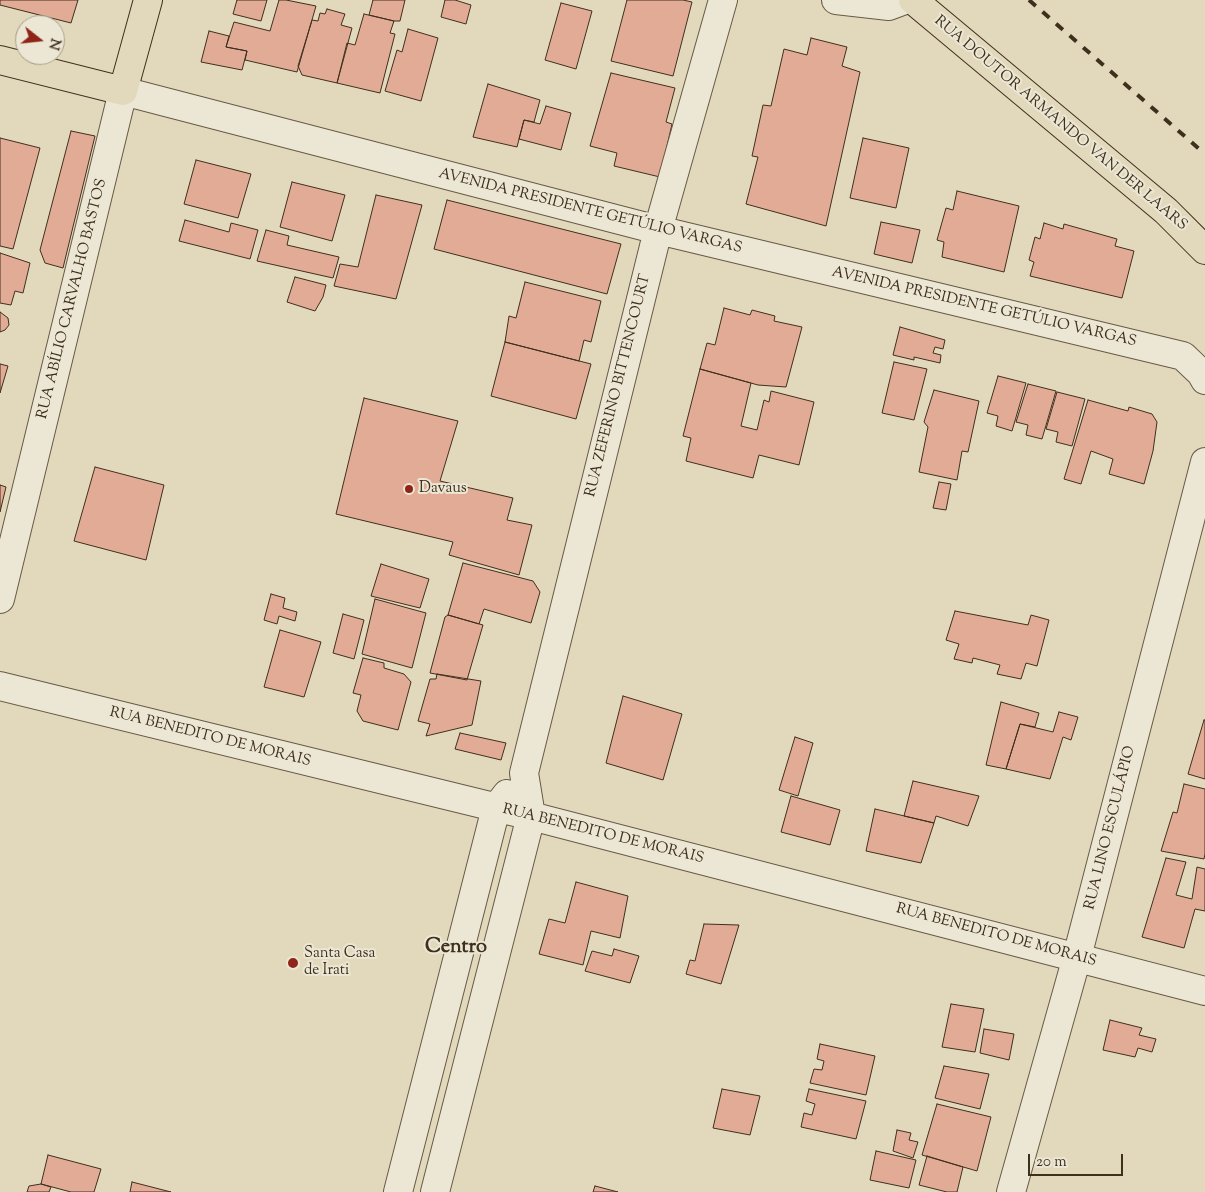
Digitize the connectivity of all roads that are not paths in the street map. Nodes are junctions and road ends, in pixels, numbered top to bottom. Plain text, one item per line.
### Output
1 (148, 0) edge
2 (723, 0) edge
3 (836, 0) edge
4 (905, 0) edge
5 (913, 0) edge
6 (0, 60) edge
7 (123, 91) junction
8 (658, 230) junction
9 (1205, 250) edge
10 (1205, 380) edge
11 (1205, 462) edge
12 (0, 598) edge
13 (0, 686) edge
14 (524, 773) junction
15 (496, 808) junction
16 (530, 816) junction
17 (1077, 957) junction
18 (1205, 991) edge
19 (398, 1192) edge
20 (435, 1192) edge
21 (1011, 1192) edge

1 - 7 main road, RUA ABÍLIO CARVALHO BASTOS
2 - 8 street, RUA ZEFERINO BITTENCOURT
3 - 4 street
5 - 9 main road, RUA DOUTOR ARMANDO VAN DER LAARS
6 - 7 main road, AVENIDA PRESIDENTE GETÚLIO VARGAS
7 - 8 street, AVENIDA PRESIDENTE GETÚLIO VARGAS
7 - 12 street, RUA ABÍLIO CARVALHO BASTOS
8 - 10 street, AVENIDA PRESIDENTE GETÚLIO VARGAS
8 - 14 street, RUA ZEFERINO BITTENCOURT
11 - 17 street, RUA LINO ESCULÁPIO
13 - 15 street, RUA BENEDITO DE MORAIS
14 - 15 street, RUA ZEFERINO BITTENCOURT
14 - 16 street, RUA ZEFERINO BITTENCOURT
15 - 16 street, RUA BENEDITO DE MORAIS
15 - 19 street, RUA ZEFERINO BITTENCOURT
16 - 17 street, RUA BENEDITO DE MORAIS
16 - 20 street, RUA ZEFERINO BITTENCOURT
17 - 18 street, RUA BENEDITO DE MORAIS
17 - 21 street, RUA LINO ESCULÁPIO

